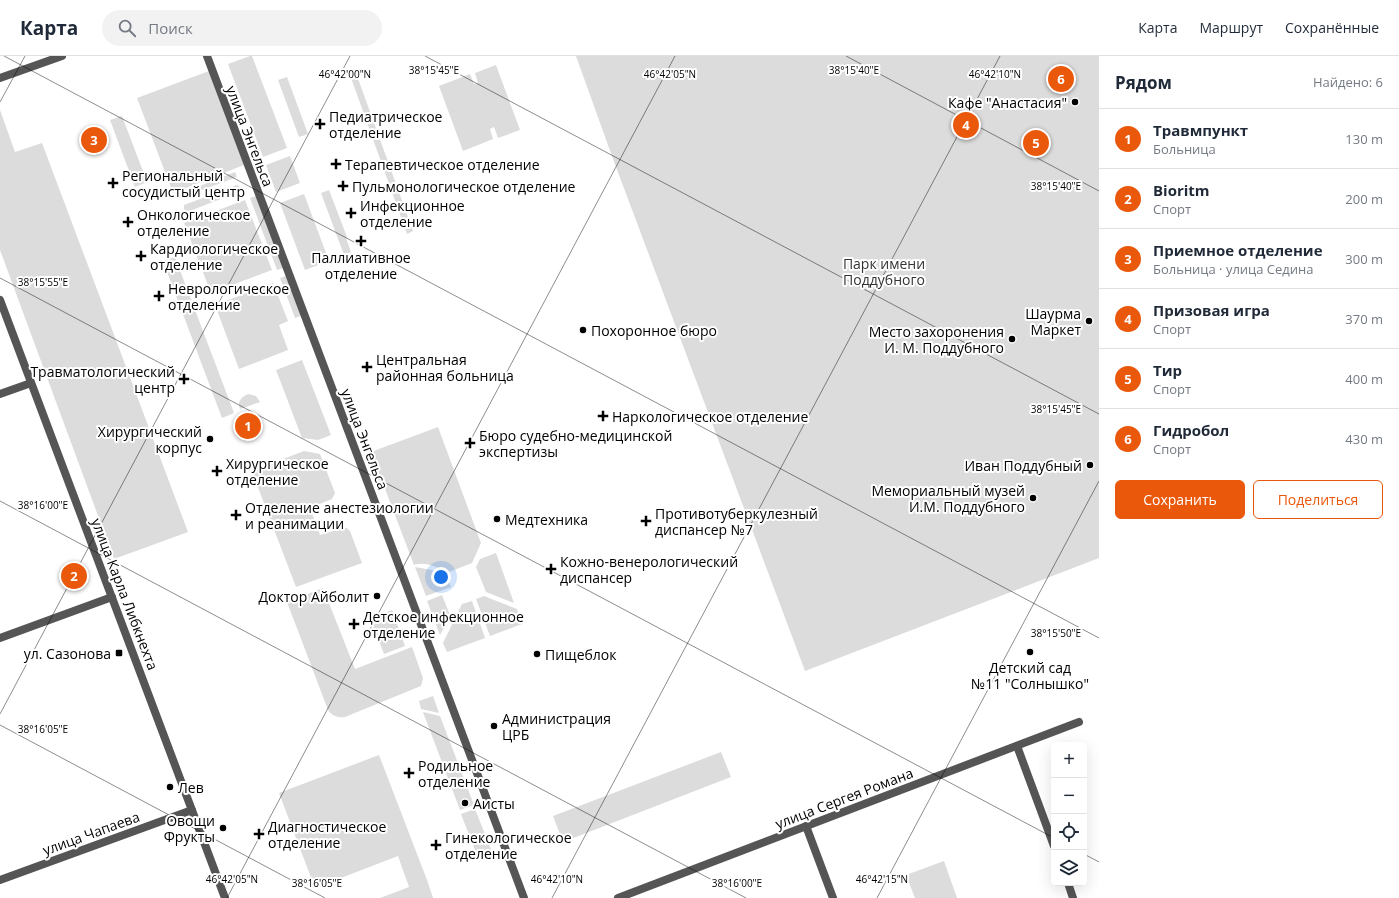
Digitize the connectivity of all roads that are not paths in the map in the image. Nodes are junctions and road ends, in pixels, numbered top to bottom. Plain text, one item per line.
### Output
1 (62, 56) edge
2 (207, 56) edge
3 (0, 78) edge
4 (0, 300) edge
5 (31, 383) junction
6 (0, 394) edge
7 (112, 597) junction
8 (0, 638) edge
9 (1079, 722) dead end
10 (1016, 746) junction
11 (192, 810) junction
12 (806, 826) junction
13 (1051, 838) edge
14 (0, 880) edge
15 (1069, 886) edge
16 (225, 898) edge
17 (524, 898) edge
18 (618, 898) edge
19 (833, 898) edge
20 (1073, 898) edge

1 - 3 street
2 - 17 street, улица Энгельса
4 - 5 street, улица Карла Либкнехта
5 - 6 street
5 - 7 street, улица Карла Либкнехта
7 - 8 street
7 - 11 street, улица Карла Либкнехта
9 - 10 street, улица Сергея Романа
10 - 12 street, улица Сергея Романа
10 - 13 street
11 - 14 street, улица Чапаева
11 - 16 street, улица Карла Либкнехта
12 - 18 street, улица Сергея Романа
12 - 19 street
15 - 20 street

